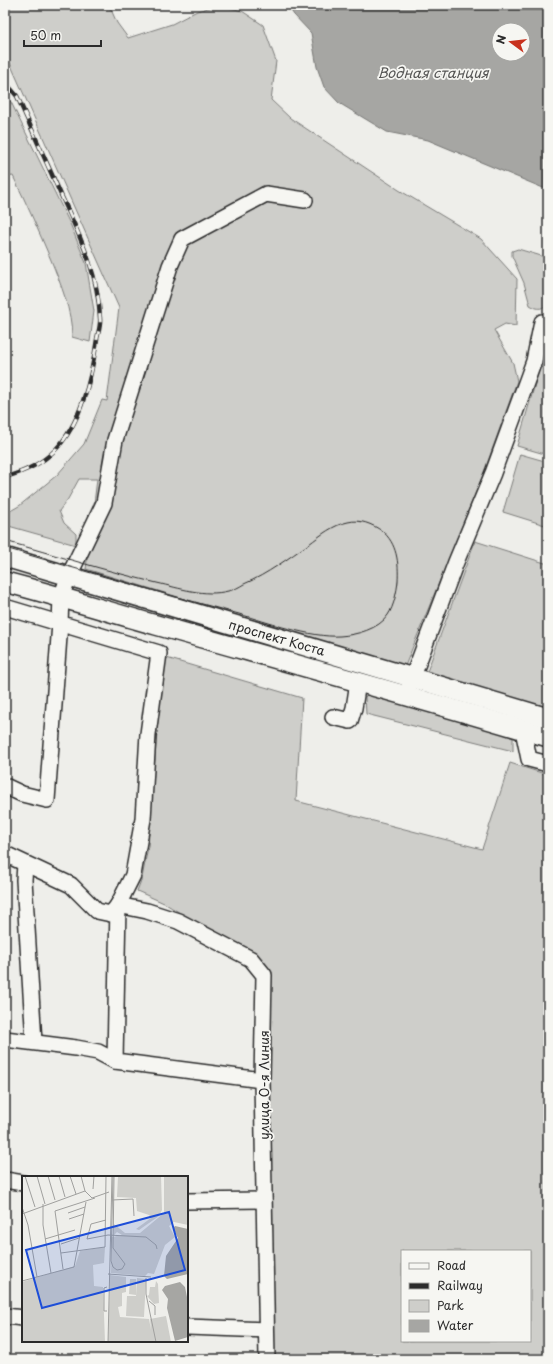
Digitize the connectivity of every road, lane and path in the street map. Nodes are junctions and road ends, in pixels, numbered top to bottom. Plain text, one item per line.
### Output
1 (305, 200) dead end
2 (542, 322) dead end
3 (541, 363) edge
4 (5, 557) edge
5 (68, 576) junction
6 (5, 582) edge
7 (61, 597) junction
8 (5, 607) edge
9 (60, 623) junction
10 (413, 677) junction
11 (358, 682) junction
12 (405, 695) junction
13 (333, 717) dead end
14 (548, 718) edge
15 (523, 730) junction
16 (548, 737) edge
17 (548, 764) edge
18 (5, 786) edge
19 (5, 854) edge
20 (24, 864) junction
21 (118, 905) junction
22 (5, 1039) edge
23 (34, 1042) junction
24 (115, 1061) junction
25 (262, 1080) junction
26 (5, 1180) edge
27 (22, 1183) edge
28 (264, 1200) junction
29 (188, 1201) edge
30 (5, 1316) edge
31 (22, 1318) edge
32 (188, 1327) edge
33 (266, 1330) junction
34 (267, 1359) edge

1 - 5 street
2 - 3 street
3 - 10 street
4 - 5 main road, проспект Коста
5 - 7 street
5 - 10 main road, проспект Коста
6 - 7 main road, проспект Коста
7 - 9 street
7 - 11 main road, проспект Коста
8 - 9 street
9 - 18 street
9 - 21 street
10 - 12 street
10 - 14 main road, проспект Коста
11 - 12 main road, проспект Коста
11 - 13 street
12 - 15 main road, проспект Коста
15 - 16 main road, проспект Коста
15 - 17 street
19 - 20 street
20 - 21 street
20 - 23 street
21 - 24 street
21 - 25 street, улица 0-я Линия
22 - 23 street
23 - 24 street
24 - 25 street
25 - 28 street, улица 0-я Линия
26 - 27 street
28 - 29 street
28 - 33 street, улица 0-я Линия
30 - 31 street
32 - 33 street
33 - 34 street, улица 0-я Линия

